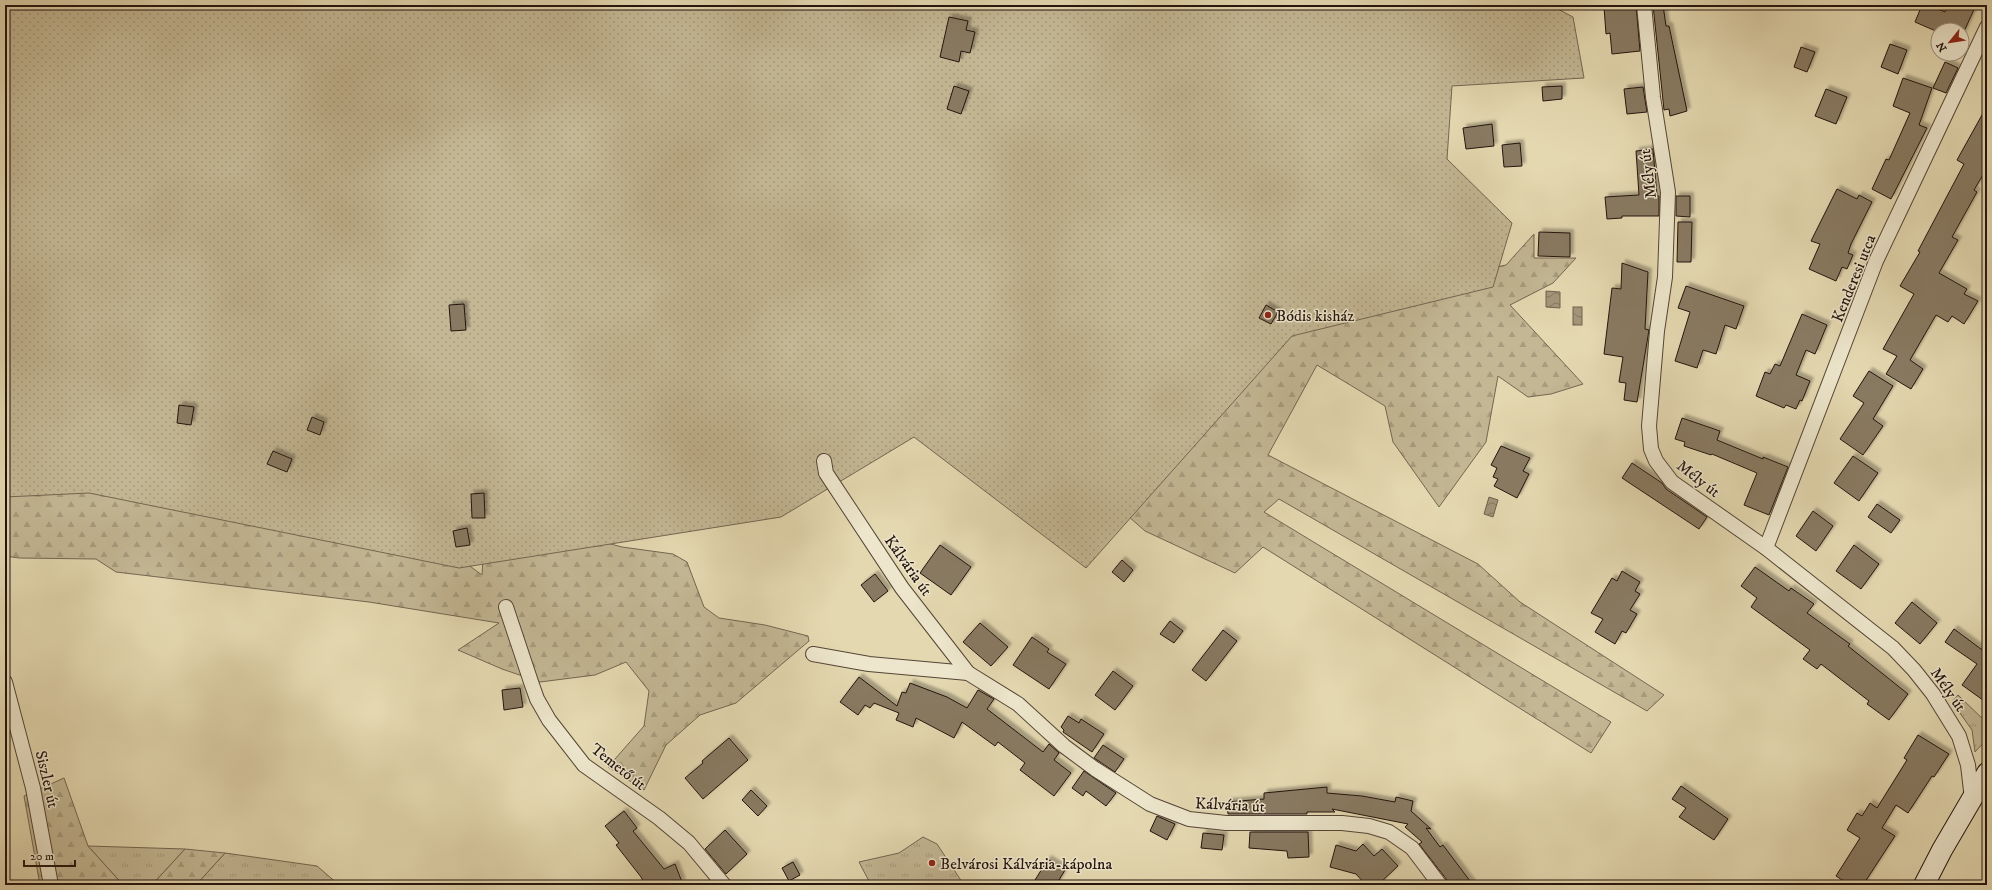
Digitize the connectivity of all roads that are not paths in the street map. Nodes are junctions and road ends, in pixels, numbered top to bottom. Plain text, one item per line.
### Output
1 (1644, 5) edge
2 (1987, 27) edge
3 (825, 467) dead end
4 (1766, 548) junction
5 (506, 607) dead end
6 (813, 654) dead end
7 (968, 673) junction
8 (5, 682) edge
9 (1987, 773) edge
10 (1972, 799) junction
11 (51, 885) edge
12 (724, 885) edge
13 (1440, 885) edge
14 (1924, 885) edge

1 - 4 street, Mély út
2 - 4 street, Kenderesi utca
3 - 7 street, Kálvária út
4 - 10 street, Mély út
5 - 12 street, Temető út
6 - 7 street, Kálvária út
7 - 13 street, Kálvária út
8 - 11 street, Siszler út
9 - 10 main road
10 - 14 main road

